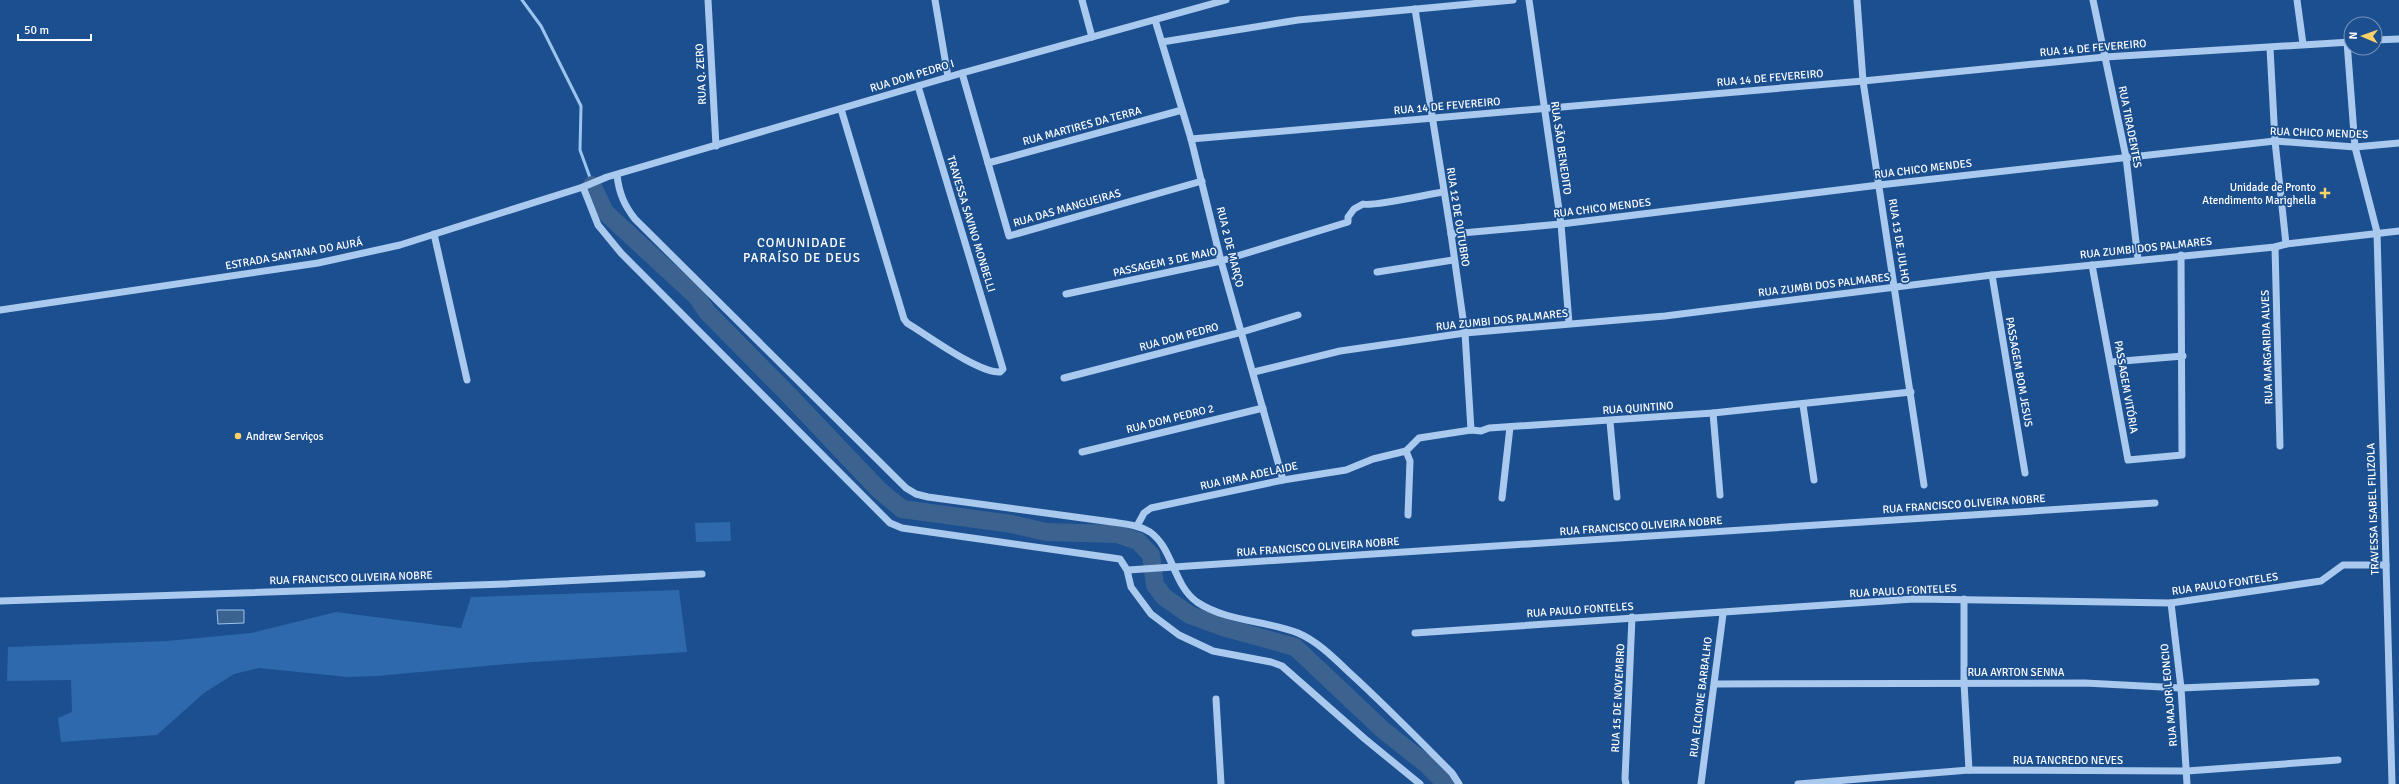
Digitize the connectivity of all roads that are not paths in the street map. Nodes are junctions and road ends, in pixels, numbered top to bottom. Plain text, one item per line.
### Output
1 (708, 0) edge
2 (935, 0) edge
3 (1082, 0) edge
4 (1226, 0) edge
5 (1513, 0) edge
6 (1529, 0) edge
7 (1857, 0) edge
8 (2093, 0) edge
9 (2297, 0) edge
10 (1415, 9) junction
11 (1155, 20) junction
12 (1092, 37) junction
13 (2399, 38) edge
14 (2383, 39) edge
15 (1162, 42) junction
16 (2343, 42) edge
17 (2303, 44) junction
18 (2270, 48) junction
19 (2350, 56) edge
20 (2105, 57) junction
21 (962, 73) junction
22 (948, 77) junction
23 (1863, 81) junction
24 (918, 86) junction
25 (1544, 107) junction
26 (841, 109) junction
27 (1182, 110) junction
28 (1432, 118) junction
29 (1191, 139) junction
30 (2275, 142) junction
31 (2399, 143) edge
32 (716, 146) junction
33 (2355, 147) junction
34 (2126, 156) junction
35 (988, 163) junction
36 (617, 175) junction
37 (606, 177) joint
38 (1202, 180) junction
39 (1879, 185) junction
40 (584, 187) junction
41 (1443, 192) junction
42 (1561, 224) junction
43 (2399, 231) edge
44 (2377, 232) junction
45 (434, 234) junction
46 (1451, 234) junction
47 (2286, 244) junction
48 (2275, 247) junction
49 (2181, 255) junction
50 (2138, 259) junction
51 (1453, 260) junction
52 (1221, 261) junction
53 (2092, 265) junction
54 (1377, 272) dead end
55 (1992, 275) junction
56 (1895, 288) junction
57 (1066, 294) dead end
58 (0, 310) edge
59 (1298, 315) dead end
60 (1569, 323) junction
61 (1242, 332) junction
62 (1465, 334) junction
63 (2183, 356) junction
64 (2111, 362) junction
65 (1254, 372) junction
66 (1064, 378) dead end
67 (467, 380) dead end
68 (1911, 392) junction
69 (1803, 404) junction
70 (1263, 408) junction
71 (1713, 413) junction
72 (1610, 422) junction
73 (1510, 427) junction
74 (1471, 430) junction
75 (2280, 446) dead end
76 (1406, 451) junction
77 (1082, 452) dead end
78 (1373, 459) joint
79 (2025, 473) dead end
80 (1283, 480) junction
81 (1814, 480) dead end
82 (1924, 485) dead end
83 (1720, 495) dead end
84 (1617, 497) dead end
85 (1502, 498) dead end
86 (2155, 502) dead end
87 (1408, 515) dead end
88 (1137, 526) junction
89 (2386, 565) junction
90 (1172, 568) junction
91 (1128, 570) dead end
92 (702, 574) dead end
93 (1964, 599) junction
94 (0, 601) edge
95 (2171, 603) junction
96 (1723, 614) junction
97 (1632, 617) junction
98 (1415, 633) dead end
99 (2316, 682) dead end
100 (1964, 683) junction
101 (1715, 684) junction
102 (2181, 688) junction
103 (1216, 699) dead end
104 (2338, 760) dead end
105 (1969, 770) junction
106 (2187, 771) junction
107 (1625, 781) edge
108 (1221, 784) edge
109 (1420, 784) edge
110 (1459, 784) edge
111 (1701, 784) edge
112 (1798, 784) edge
113 (2187, 784) edge
114 (2392, 784) edge

1 - 32 street, RUA Q. ZERO
2 - 22 street
3 - 12 street
4 - 11 street, RUA DOM PEDRO I
5 - 10 street
6 - 25 street, RUA SÃO BENEDITO
7 - 23 street, RUA 13 DE JULHO
8 - 20 street, RUA TIRADENTES
9 - 17 street
10 - 15 street
10 - 28 street, RUA 12 DE OUTUBRO
11 - 12 street, RUA DOM PEDRO I
11 - 15 street, RUA 2 DE MARÇO
12 - 21 street, RUA DOM PEDRO I
13 - 14 street
15 - 27 street, RUA 2 DE MARÇO
16 - 17 street, RUA 14 DE FEVEREIRO
17 - 18 street, RUA 14 DE FEVEREIRO
18 - 20 street, RUA 14 DE FEVEREIRO
18 - 30 street
19 - 33 street, TRAVESSA ISABEL FILIZOLA
20 - 23 street, RUA 14 DE FEVEREIRO
20 - 34 street, RUA TIRADENTES
21 - 22 street, RUA DOM PEDRO I
21 - 35 street, RUA DAS MANGUEIRAS
22 - 24 street, RUA DOM PEDRO I
23 - 25 street, RUA 14 DE FEVEREIRO
23 - 39 street, RUA 13 DE JULHO
24 - 26 street, RUA DOM PEDRO I
24 - 26 street, TRAVESSA SAVINO MONBELLI
25 - 28 street, RUA 14 DE FEVEREIRO
25 - 42 street, RUA SÃO BENEDITO
26 - 32 street, RUA DOM PEDRO I
27 - 29 street, RUA 2 DE MARÇO
27 - 35 street, RUA MARTIRES DA TERRA
28 - 29 street, RUA 14 DE FEVEREIRO
28 - 41 street, RUA 12 DE OUTUBRO
29 - 38 street, RUA 2 DE MARÇO
30 - 33 street, RUA CHICO MENDES
30 - 34 street, RUA CHICO MENDES
30 - 47 street
31 - 33 street, RUA CHICO MENDES
32 - 36 street, RUA DOM PEDRO I
33 - 44 street, TRAVESSA ISABEL FILIZOLA
34 - 39 street, RUA CHICO MENDES
34 - 50 street, RUA TIRADENTES
35 - 38 street, RUA DAS MANGUEIRAS
36 - 37 street, RUA DOM PEDRO I
36 - 88 street
37 - 40 street, ESTRADA SANTANA DO AURÁ
38 - 52 street, RUA 2 DE MARÇO
39 - 42 street, RUA CHICO MENDES
39 - 56 street, RUA 13 DE JULHO
40 - 45 street, ESTRADA SANTANA DO AURÁ
40 - 109 street
41 - 46 street, RUA 12 DE OUTUBRO
41 - 52 street, PASSAGEM 3 DE MAIO
42 - 46 street, RUA CHICO MENDES
42 - 60 street, RUA SÃO BENEDITO
43 - 44 street, RUA ZUMBI DOS PALMARES
44 - 47 street, RUA ZUMBI DOS PALMARES
44 - 89 street, TRAVESSA ISABEL FILIZOLA
45 - 58 street, ESTRADA SANTANA DO AURÁ
45 - 67 street
46 - 51 street, RUA 12 DE OUTUBRO
47 - 48 street, RUA ZUMBI DOS PALMARES
48 - 49 street, RUA ZUMBI DOS PALMARES
48 - 75 street, RUA MARGARIDA ALVES
49 - 50 street, RUA ZUMBI DOS PALMARES
49 - 63 street
50 - 53 street, RUA ZUMBI DOS PALMARES
51 - 54 street
51 - 62 street, RUA 12 DE OUTUBRO
52 - 57 street, PASSAGEM 3 DE MAIO
52 - 61 street, RUA 2 DE MARÇO
53 - 55 street, RUA ZUMBI DOS PALMARES
53 - 64 street, PASSAGEM VITÓRIA
55 - 56 street, RUA ZUMBI DOS PALMARES
55 - 79 street, PASSAGEM BOM JESUS
56 - 60 street, RUA ZUMBI DOS PALMARES
56 - 68 street, RUA 13 DE JULHO
59 - 61 street, RUA DOM PEDRO
60 - 62 street, RUA ZUMBI DOS PALMARES
61 - 65 street, RUA 2 DE MARÇO
61 - 66 street, RUA DOM PEDRO
62 - 65 street, RUA ZUMBI DOS PALMARES
62 - 74 street, RUA 12 DE OUTUBRO
63 - 64 street
63 - 64 street, PASSAGEM VITÓRIA
65 - 70 street, RUA 2 DE MARÇO
68 - 69 street, RUA QUINTINO
68 - 82 street, RUA 13 DE JULHO
69 - 71 street, RUA QUINTINO
69 - 81 street
70 - 77 street, RUA DOM PEDRO 2
70 - 80 street, RUA 2 DE MARÇO
71 - 72 street, RUA QUINTINO
71 - 83 street
72 - 73 street, RUA QUINTINO
72 - 84 street
73 - 74 street, RUA QUINTINO
73 - 85 street
74 - 76 street, RUA QUINTINO
76 - 78 street, RUA QUINTINO
76 - 87 street
78 - 80 street, RUA IRMA ADELAIDE
80 - 88 street, RUA IRMA ADELAIDE
86 - 90 street, RUA FRANCISCO OLIVEIRA NOBRE
88 - 90 street
89 - 95 street, RUA PAULO FONTELES
89 - 114 street, TRAVESSA ISABEL FILIZOLA
90 - 91 street, RUA FRANCISCO OLIVEIRA NOBRE
90 - 110 street
92 - 94 street, RUA FRANCISCO OLIVEIRA NOBRE
93 - 95 street, RUA PAULO FONTELES
93 - 96 street, RUA PAULO FONTELES
93 - 100 street
95 - 102 street, RUA MAJOR LEONCIO
96 - 97 street, RUA PAULO FONTELES
96 - 101 street, RUA ELCIONE BARBALHO
97 - 98 street, RUA PAULO FONTELES
97 - 107 street, RUA 15 DE NOVEMBRO
99 - 102 street, RUA AYRTON SENNA
100 - 101 street, RUA AYRTON SENNA
100 - 102 street, RUA AYRTON SENNA
100 - 105 street
101 - 111 street, RUA ELCIONE BARBALHO
102 - 106 street, RUA MAJOR LEONCIO
103 - 108 street
104 - 106 street, RUA TANCREDO NEVES
105 - 106 street, RUA TANCREDO NEVES
105 - 112 street, RUA TANCREDO NEVES
106 - 113 street, RUA MAJOR LEONCIO

